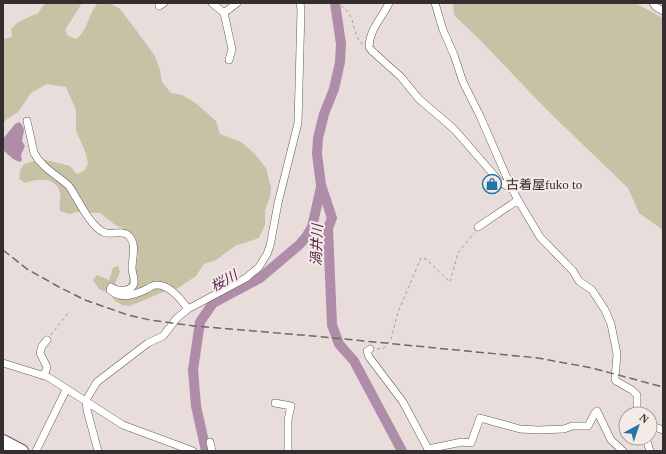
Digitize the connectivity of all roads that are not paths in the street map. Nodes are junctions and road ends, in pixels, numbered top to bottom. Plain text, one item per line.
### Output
1 (212, 3) edge
2 (237, 3) edge
3 (293, 3) edge
4 (300, 3) edge
5 (389, 3) edge
6 (435, 3) edge
7 (652, 3) edge
8 (663, 11) edge
9 (224, 13) junction
10 (229, 60) dead end
11 (27, 121) dead end
12 (510, 187) junction
13 (518, 200) junction
14 (478, 227) road end
15 (188, 309) junction
16 (47, 340) road end
17 (370, 349) road end
18 (3, 363) edge
19 (44, 376) junction
20 (66, 390) junction
21 (86, 403) junction
22 (275, 403) dead end
23 (637, 406) edge
24 (3, 441) edge
25 (210, 442) dead end
26 (429, 450) edge
27 (22, 451) edge
28 (36, 451) edge
29 (98, 451) edge
30 (193, 451) edge
31 (212, 451) edge
32 (288, 451) edge
33 (623, 451) edge

1 - 9 street
2 - 9 street
3 - 4 street
4 - 15 street
5 - 12 street
6 - 12 street
7 - 8 street
9 - 10 street
11 - 15 street
12 - 13 street
13 - 14 street
13 - 23 street
15 - 21 street
16 - 19 street
17 - 26 street
18 - 19 street
19 - 20 street
20 - 21 street
20 - 28 street
21 - 29 street
21 - 30 street
22 - 32 street
24 - 27 highway
25 - 31 street
26 - 33 street

